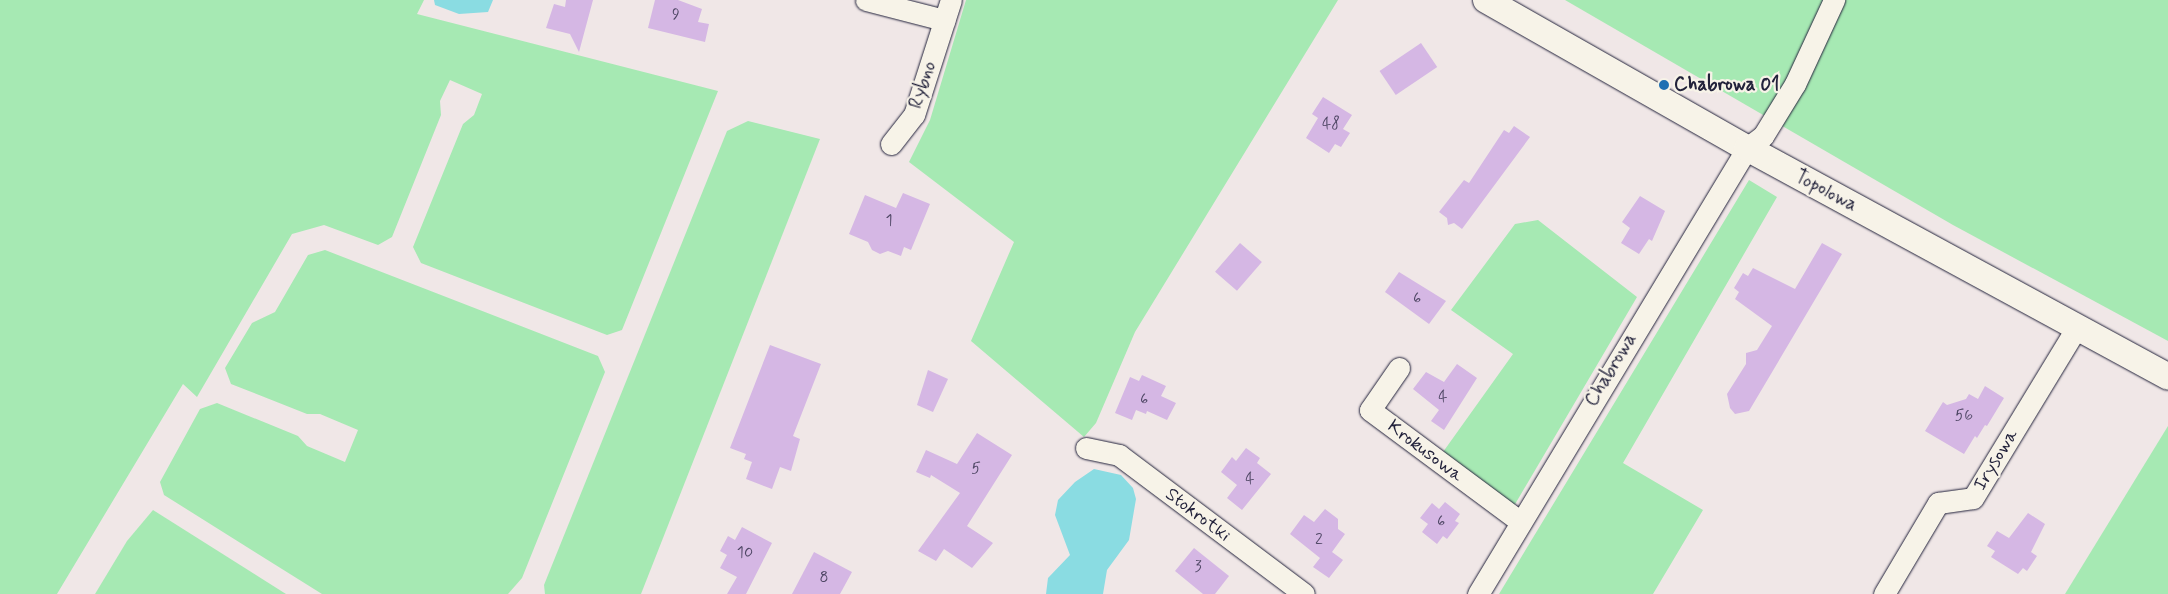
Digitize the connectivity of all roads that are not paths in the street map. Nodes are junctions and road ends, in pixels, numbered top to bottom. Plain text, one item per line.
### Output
1 (866, 0) edge
2 (1486, 0) edge
3 (1834, 0) edge
4 (948, 10) edge
5 (891, 144) dead end
6 (1746, 148) junction
7 (2077, 327) junction
8 (1399, 368) dead end
9 (2168, 377) edge
10 (1086, 448) dead end
11 (1521, 522) junction
12 (1304, 594) edge
13 (1478, 594) edge
14 (1884, 594) edge

1 - 4 street, Rybno
2 - 6 street, Topolowa
3 - 6 street, Chabrowa
4 - 5 street, Rybno
6 - 7 street, Topolowa
6 - 11 street, Chabrowa
7 - 9 street, Topolowa
7 - 14 street, Irysowa
8 - 11 street, Krokusowa
10 - 12 street, Stokrotki
11 - 13 street, Chabrowa

